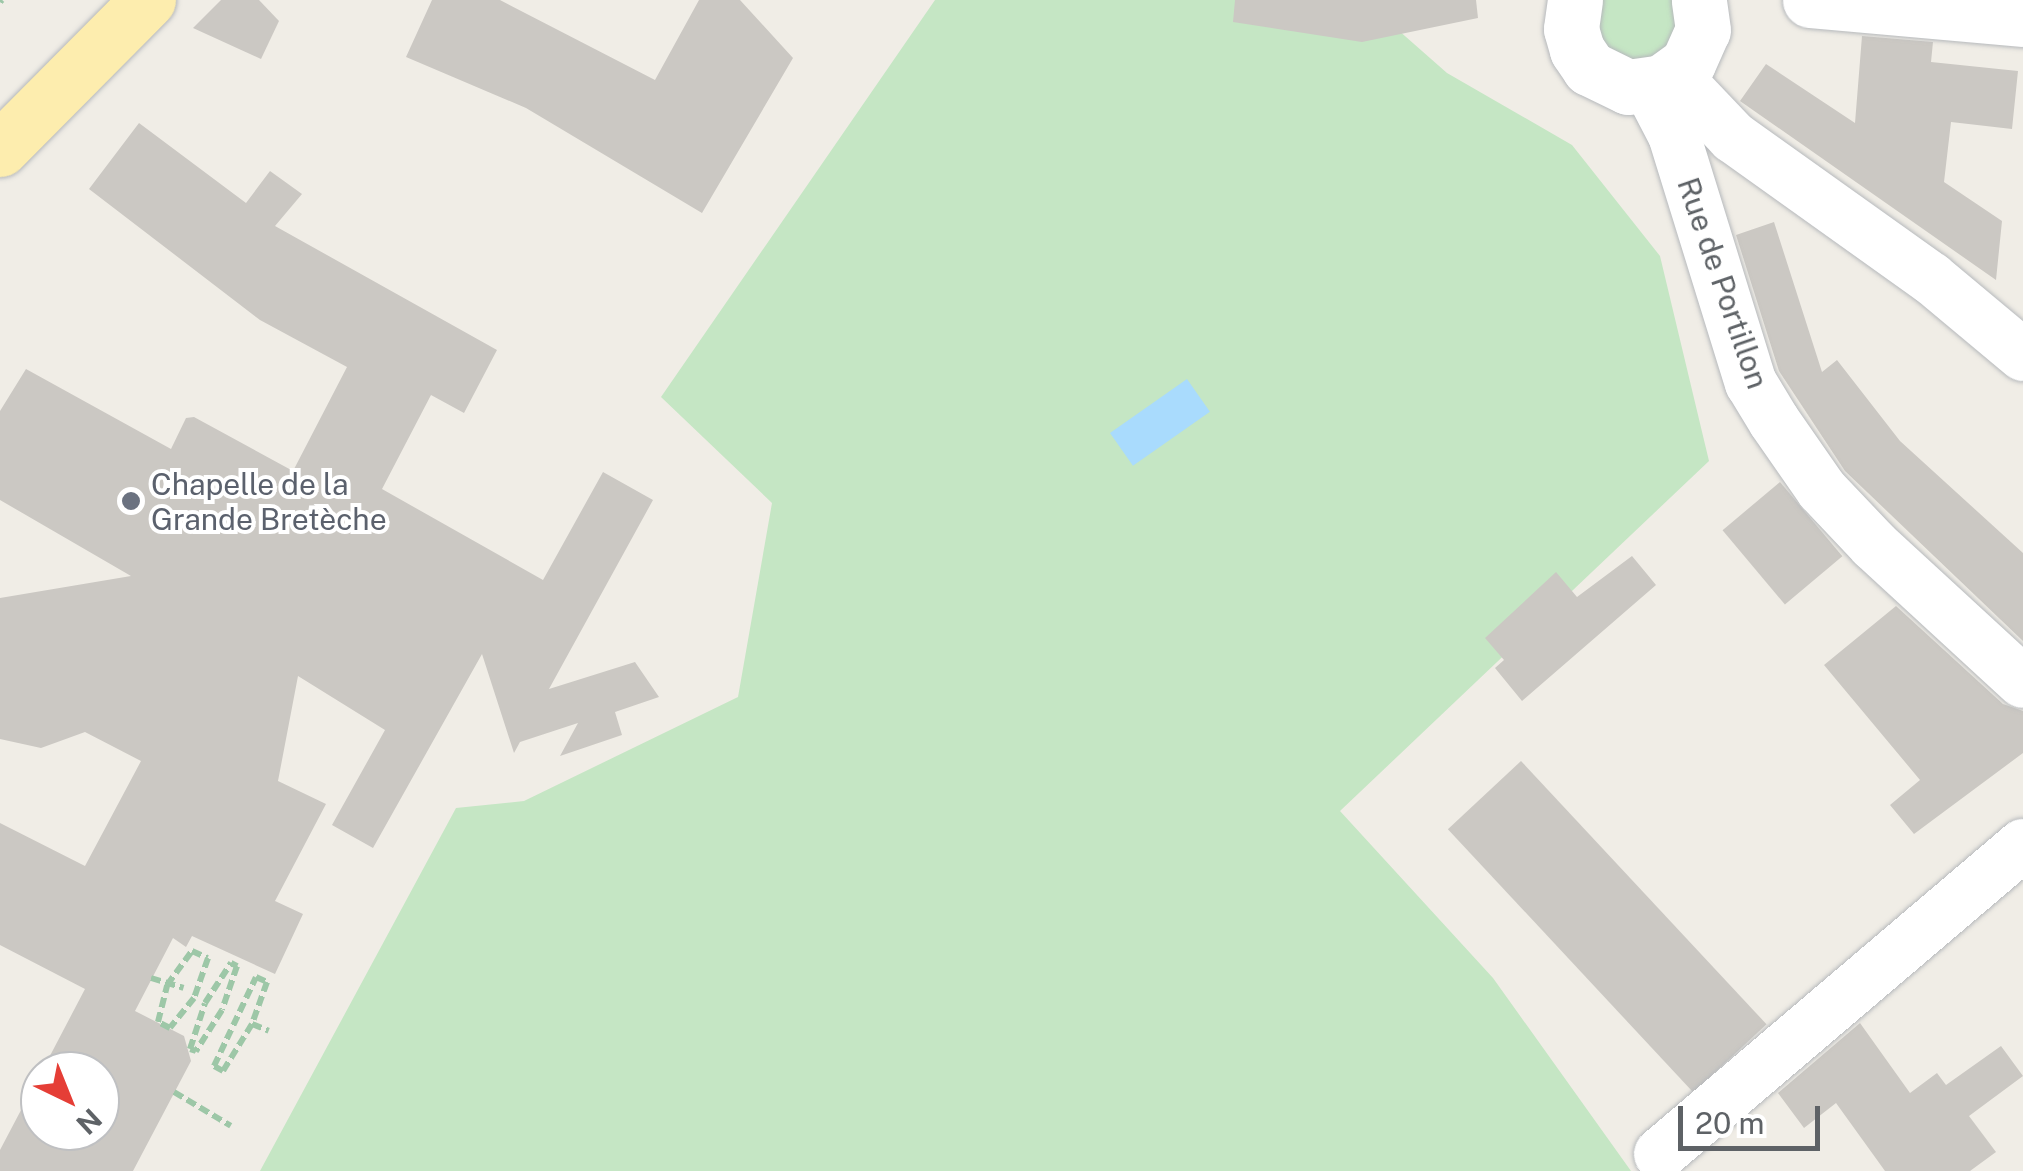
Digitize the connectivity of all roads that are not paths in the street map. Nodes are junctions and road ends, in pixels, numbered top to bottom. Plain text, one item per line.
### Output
1 (148, 0) edge
2 (1699, 0) edge
3 (1810, 0) edge
4 (1570, 2) edge
5 (2023, 19) edge
6 (1662, 81) junction
7 (0, 149) edge
8 (2023, 355) edge
9 (2023, 682) edge
10 (2023, 846) edge
11 (1660, 1154) dead end

1 - 7 main road
2 - 6 street
3 - 5 street
4 - 6 street
6 - 8 street
6 - 9 street, Rue de Portillon
10 - 11 street

